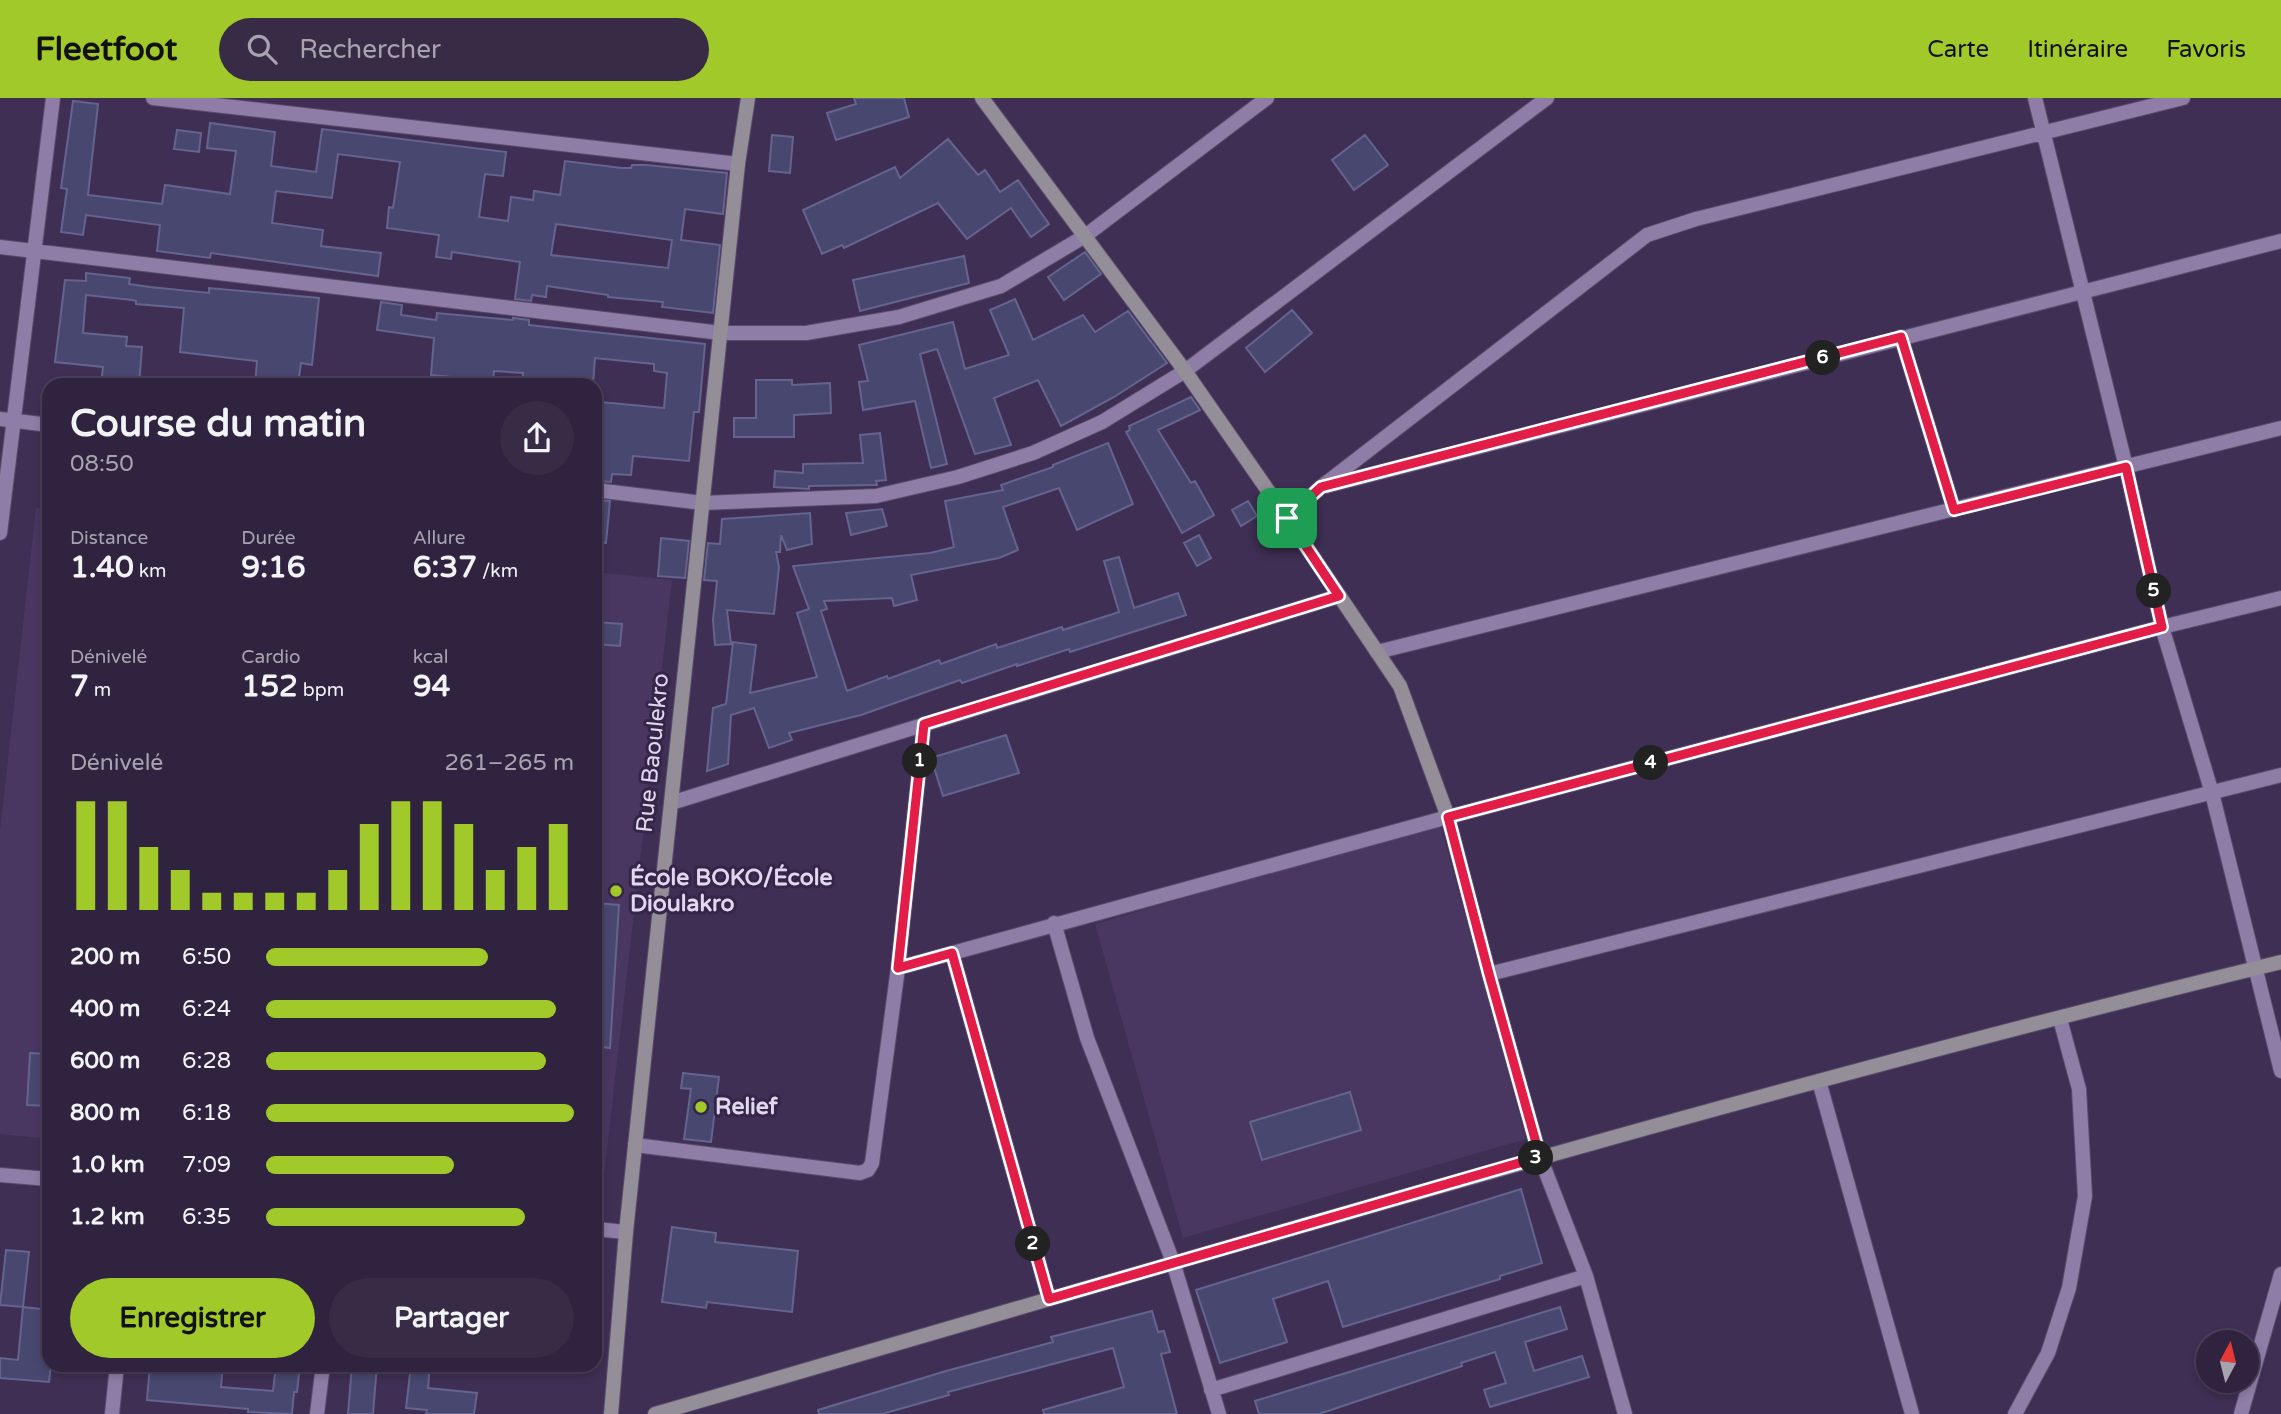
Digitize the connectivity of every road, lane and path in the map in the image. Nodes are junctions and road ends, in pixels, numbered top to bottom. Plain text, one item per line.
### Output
1 (54, 98) edge
2 (153, 98) edge
3 (748, 98) edge
4 (1266, 98) edge
5 (1547, 98) edge
6 (2035, 98) edge
7 (2183, 98) edge
8 (988, 100) edge
9 (2043, 132) junction
10 (738, 164) junction
11 (1085, 236) junction
12 (2281, 241) edge
13 (0, 247) edge
14 (35, 251) junction
15 (2082, 291) junction
16 (721, 333) junction
17 (1901, 337) junction
18 (1185, 371) junction
19 (7, 420) edge
20 (42, 424) edge
21 (2281, 428) edge
22 (2126, 467) junction
23 (1321, 487) junction
24 (602, 491) edge
25 (703, 503) junction
26 (1954, 510) junction
27 (1287, 518) junction
28 (0, 532) edge
29 (1339, 596) junction
30 (2281, 598) edge
31 (2162, 627) junction
32 (1377, 652) junction
33 (924, 724) junction
34 (2281, 775) edge
35 (2212, 793) junction
36 (671, 803) junction
37 (1448, 817) junction
38 (1054, 923) junction
39 (952, 953) junction
40 (2281, 962) edge
41 (898, 968) junction
42 (2256, 968) junction
43 (1489, 974) junction
44 (2060, 1019) junction
45 (2281, 1071) edge
46 (1819, 1081) junction
47 (635, 1145) junction
48 (1540, 1157) junction
49 (0, 1175) edge
50 (42, 1178) edge
51 (602, 1230) edge
52 (626, 1232) junction
53 (1173, 1262) junction
54 (2281, 1274) edge
55 (1586, 1276) junction
56 (1049, 1299) junction
57 (116, 1372) edge
58 (322, 1372) edge
59 (1211, 1390) junction
60 (112, 1414) edge
61 (317, 1414) edge
62 (611, 1414) edge
63 (655, 1414) edge
64 (1219, 1414) edge
65 (1625, 1414) edge
66 (1912, 1414) edge
67 (2015, 1414) edge
68 (2241, 1414) edge

1 - 14 street
2 - 10 street
3 - 10 street, Rue Baoulekro
4 - 11 street
5 - 18 street
6 - 9 street
7 - 9 street
8 - 11 street
9 - 15 street
9 - 23 street
10 - 16 street, Rue Baoulekro
11 - 16 street
11 - 18 street
12 - 15 street
13 - 14 street
14 - 16 street
14 - 19 street
15 - 17 street
15 - 22 street
16 - 25 street, Rue Baoulekro
17 - 23 street
17 - 26 street
18 - 25 street
18 - 27 street
19 - 20 street
19 - 28 street
21 - 22 street
22 - 26 street
22 - 31 street
23 - 27 street
24 - 25 street
25 - 36 street, Rue Baoulekro
26 - 32 street
27 - 29 street
29 - 32 street
29 - 33 street
30 - 31 street
31 - 35 street
31 - 37 street
32 - 37 street
33 - 36 street
33 - 41 street
34 - 35 street
35 - 42 street
35 - 43 street
36 - 47 street, Rue Baoulekro
37 - 38 street
37 - 43 street
38 - 39 street
38 - 53 street
39 - 41 street
39 - 56 street
40 - 42 street
41 - 47 street
42 - 44 street
42 - 45 street
43 - 48 street
44 - 46 street
44 - 67 street
46 - 48 street
46 - 66 street
47 - 52 street, Rue Baoulekro
48 - 53 street
48 - 55 street
49 - 50 street
51 - 52 street
52 - 62 street, Rue Baoulekro
53 - 56 street
53 - 59 street
54 - 68 street
55 - 59 street
55 - 65 street
56 - 63 street
57 - 60 street
58 - 61 street
59 - 64 street

